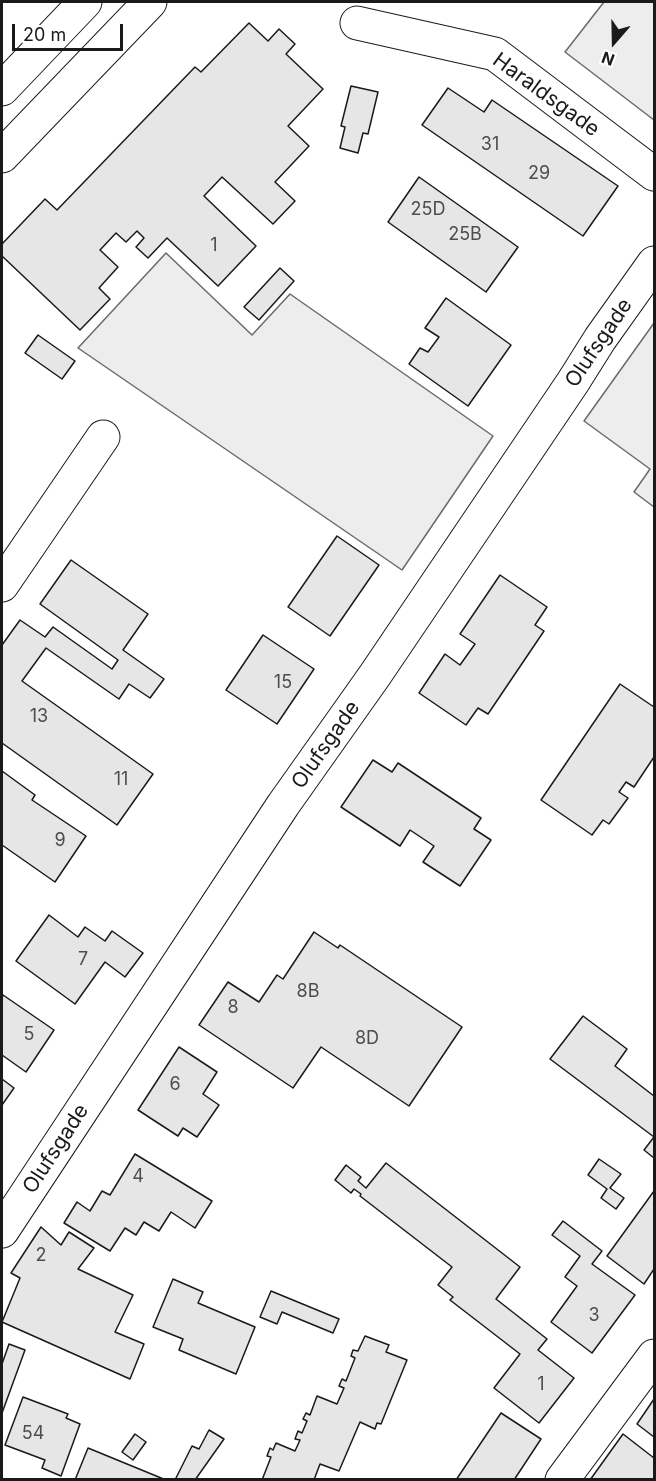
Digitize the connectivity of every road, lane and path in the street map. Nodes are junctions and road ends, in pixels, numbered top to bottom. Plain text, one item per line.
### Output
1 (85, 2) edge
2 (150, 2) edge
3 (357, 23) dead end
4 (2, 89) edge
5 (2, 156) edge
6 (654, 174) edge
7 (654, 263) edge
8 (102, 437) dead end
9 (2, 585) edge
10 (2, 1231) edge
11 (654, 1356) edge
12 (562, 1479) edge

1 - 4 street
2 - 5 street
3 - 6 street, Haraldsgade
7 - 10 street, Olufsgade
8 - 9 street
11 - 12 street

